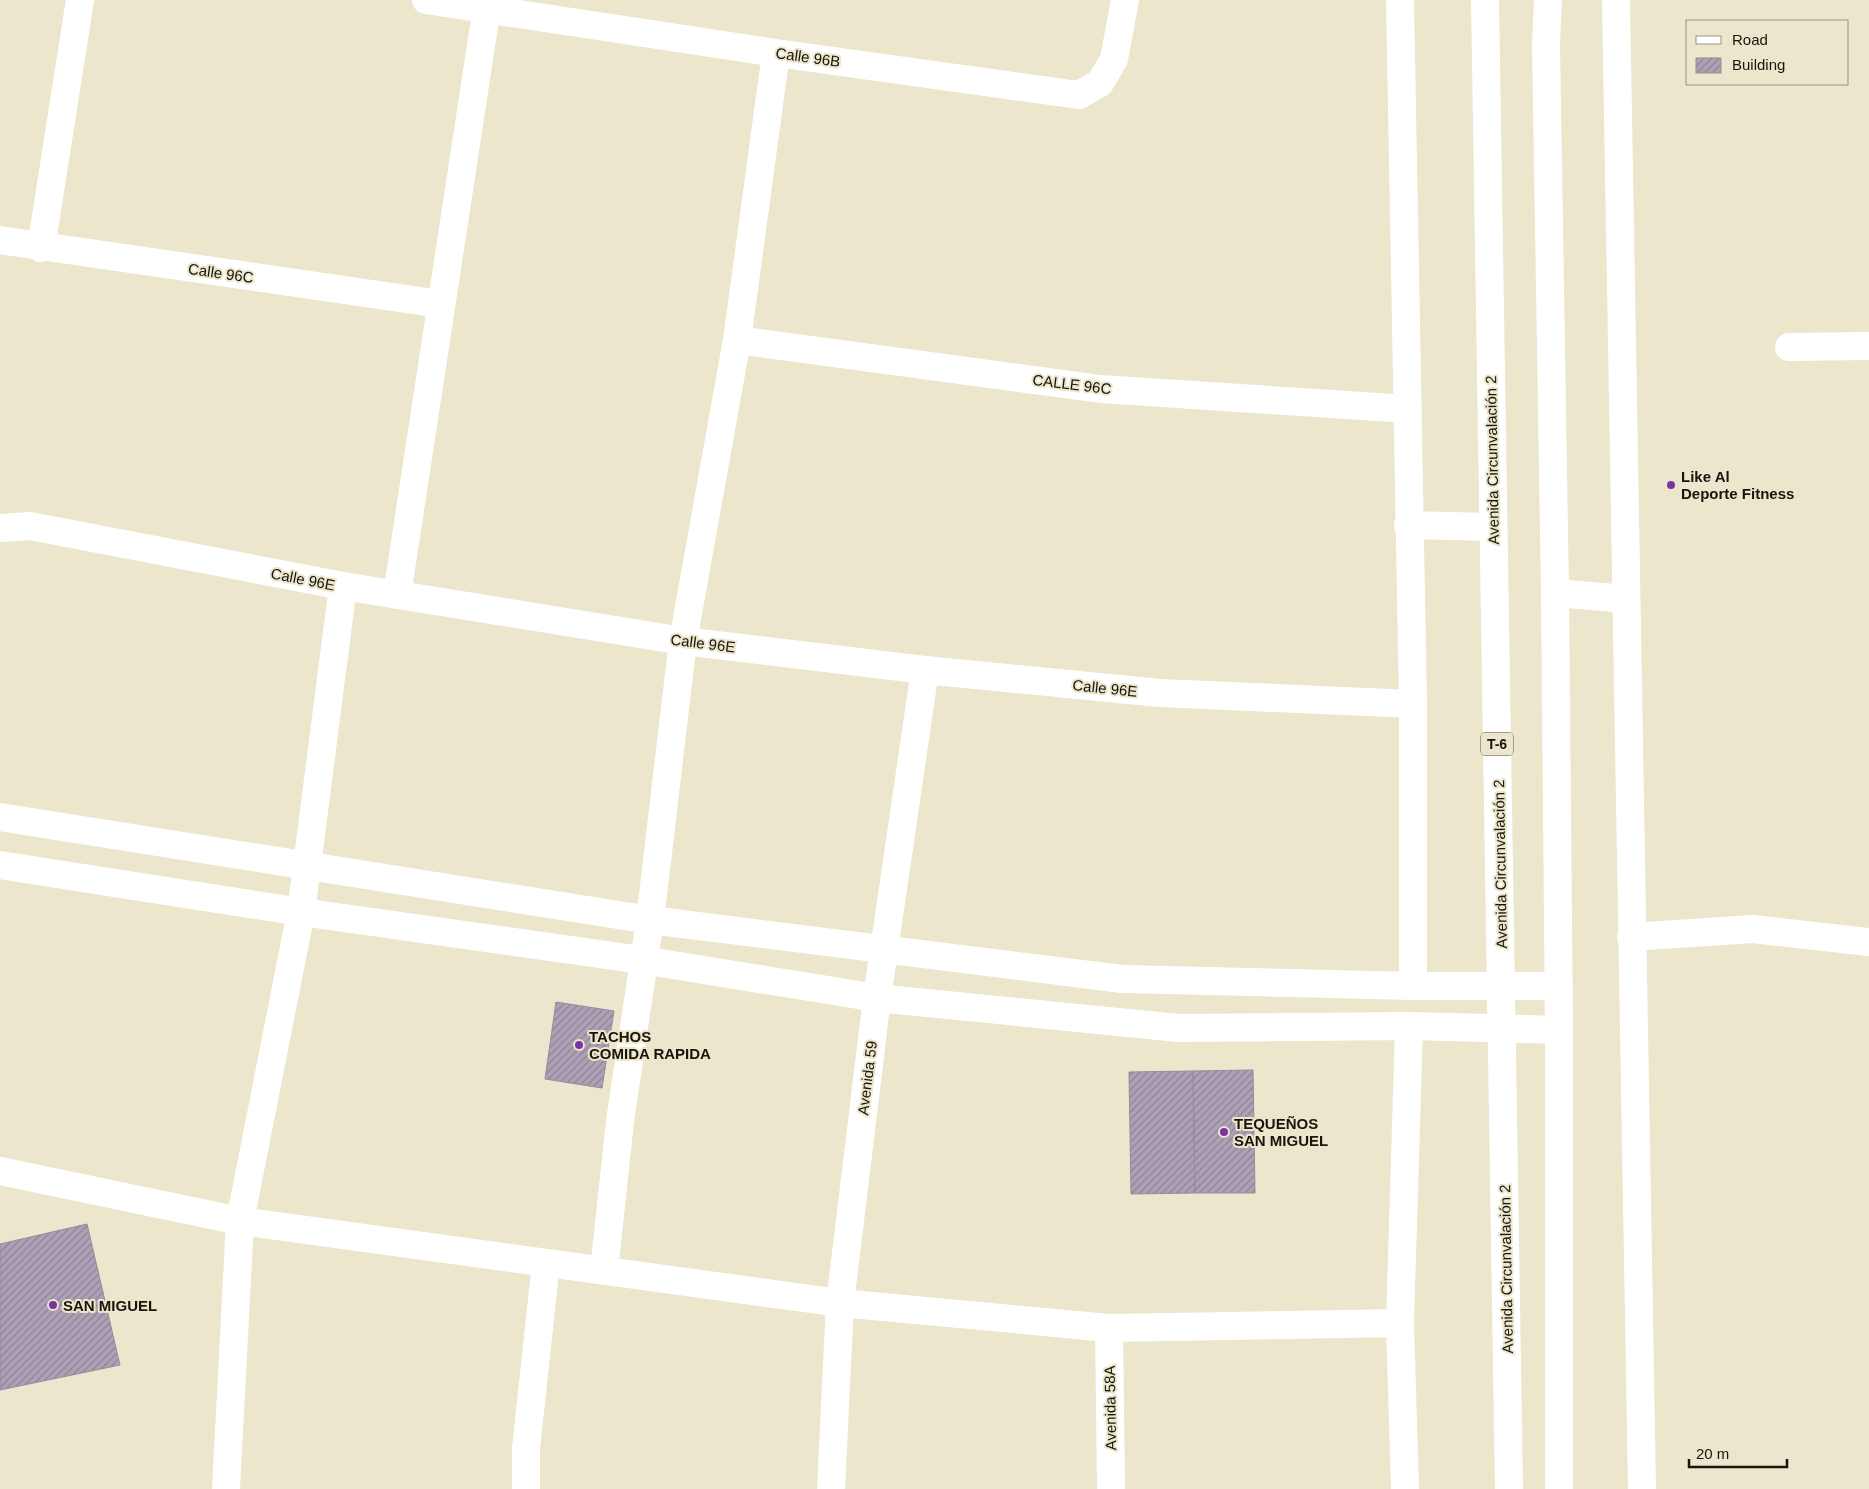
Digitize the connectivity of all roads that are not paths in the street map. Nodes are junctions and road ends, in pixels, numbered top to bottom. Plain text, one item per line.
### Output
1 (80, 0) edge
2 (426, 0) edge
3 (1125, 0) edge
4 (1400, 0) edge
5 (1485, 0) edge
6 (1548, 0) edge
7 (1616, 0) edge
8 (488, 4) edge
9 (776, 53) junction
10 (0, 240) edge
11 (41, 248) junction
12 (442, 304) junction
13 (737, 340) junction
14 (1869, 346) edge
15 (1789, 347) dead end
16 (1408, 409) junction
17 (1408, 525) junction
18 (1493, 527) junction
19 (0, 528) edge
20 (344, 586) junction
21 (1555, 593) junction
22 (397, 595) junction
23 (1626, 599) junction
24 (683, 641) junction
25 (925, 670) junction
26 (1413, 704) junction
27 (0, 817) edge
28 (308, 864) junction
29 (0, 865) edge
30 (301, 912) junction
31 (650, 920) junction
32 (1631, 937) junction
33 (1869, 942) edge
34 (886, 948) junction
35 (642, 960) junction
36 (1502, 985) junction
37 (1413, 986) junction
38 (1558, 986) junction
39 (877, 998) junction
40 (1408, 1026) junction
41 (1503, 1029) junction
42 (1559, 1030) junction
43 (0, 1171) edge
44 (240, 1221) junction
45 (546, 1263) junction
46 (604, 1271) junction
47 (840, 1303) junction
48 (1400, 1323) junction
49 (1109, 1328) junction
50 (226, 1489) edge
51 (526, 1489) edge
52 (831, 1489) edge
53 (1111, 1489) edge
54 (1405, 1489) edge
55 (1509, 1489) edge
56 (1559, 1489) edge
57 (1642, 1489) edge

1 - 11 main road
2 - 8 main road, Calle 96B
3 - 9 main road, Calle 96B
4 - 16 main road
5 - 18 main road, Avenida Circunvalación 2 / T-6
6 - 21 main road
7 - 23 main road
8 - 9 main road, Calle 96B
8 - 12 main road
9 - 13 main road
10 - 11 main road, Calle 96C
11 - 12 main road, Calle 96C
12 - 22 main road
13 - 16 main road, CALLE 96C
13 - 24 main road
14 - 15 main road
16 - 17 main road
17 - 18 main road
17 - 26 main road
18 - 36 main road, Avenida Circunvalación 2 / T-6
19 - 20 main road, Calle 96E
20 - 22 main road, Calle 96E
20 - 28 main road
21 - 23 main road
21 - 38 main road
22 - 24 main road, Calle 96E
23 - 32 main road
24 - 25 main road, Calle 96E
24 - 31 main road
25 - 26 main road, Calle 96E
25 - 34 main road, Avenida 59
26 - 37 main road
27 - 28 main road
28 - 30 main road
28 - 31 main road
29 - 30 main road
30 - 35 main road
30 - 44 main road
31 - 34 main road
31 - 35 main road
32 - 33 main road
32 - 57 main road
34 - 37 main road
34 - 39 main road, Avenida 59
35 - 39 main road
35 - 46 main road
36 - 37 main road
36 - 38 main road
36 - 41 main road, Avenida Circunvalación 2 / T-6
38 - 42 main road
39 - 40 main road
39 - 47 main road, Avenida 59
40 - 41 main road
40 - 48 main road
41 - 42 main road
41 - 55 main road, Avenida Circunvalación 2 / T-6
42 - 56 main road
43 - 44 main road
44 - 45 main road
44 - 50 main road
45 - 46 main road
45 - 51 main road
46 - 47 main road
47 - 49 main road
47 - 52 main road, Avenida 59
48 - 49 main road
48 - 54 main road
49 - 53 main road, Avenida 58A

